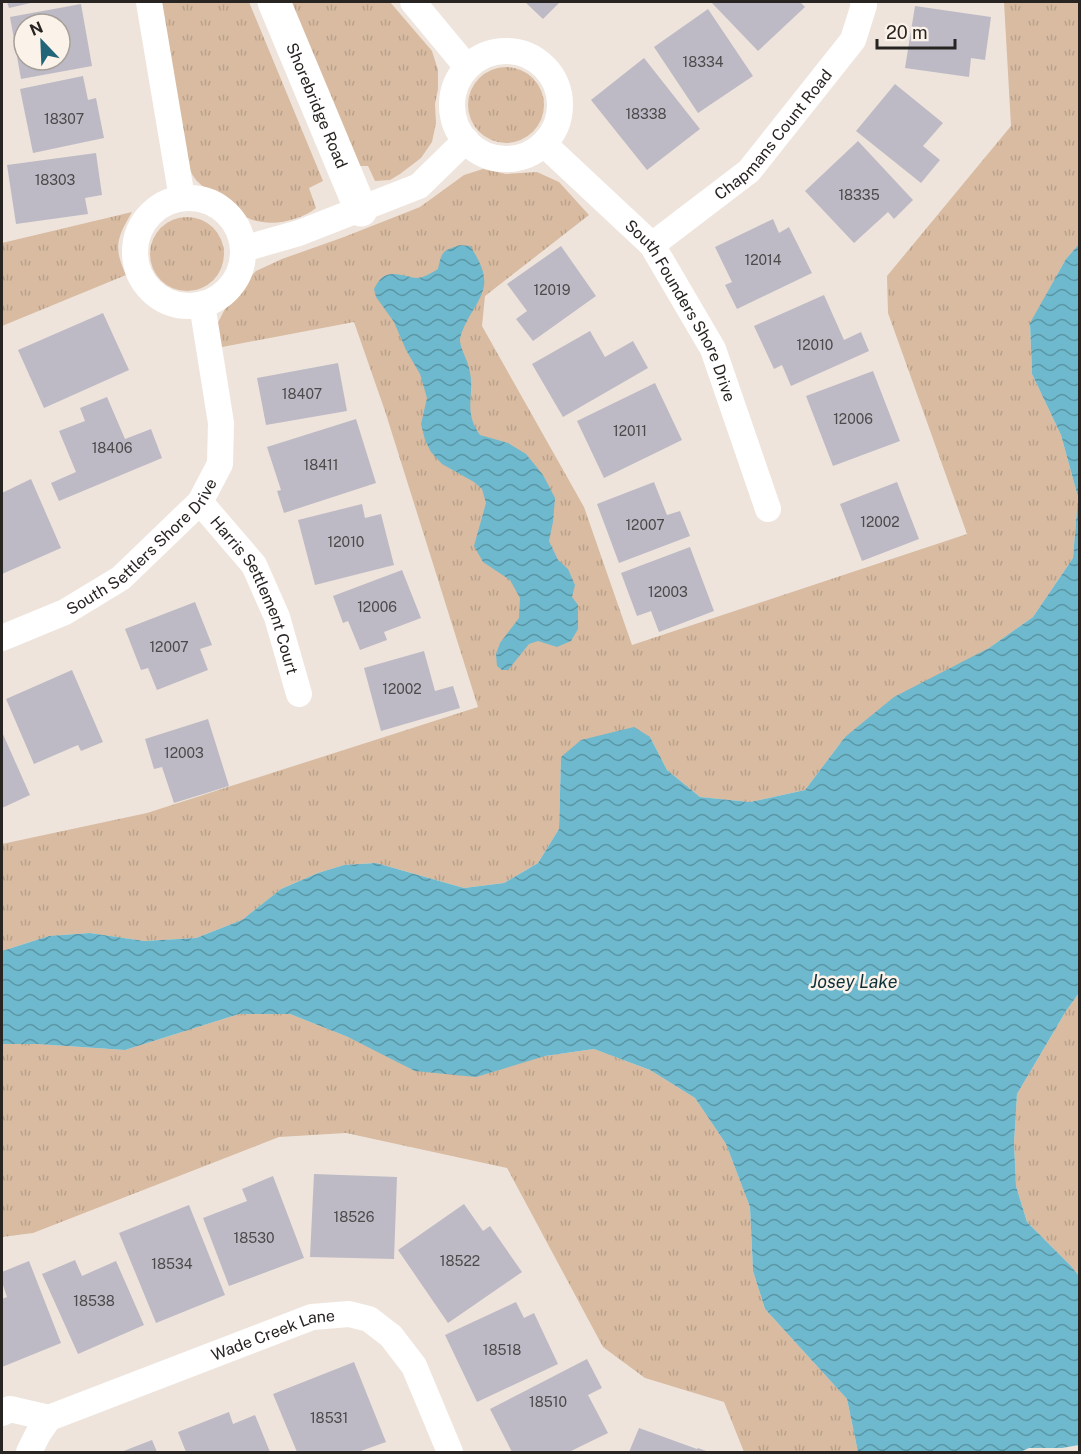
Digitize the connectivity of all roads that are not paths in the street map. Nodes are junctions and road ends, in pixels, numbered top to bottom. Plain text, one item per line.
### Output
1 (149, 2) edge
2 (274, 2) edge
3 (413, 2) edge
4 (863, 2) edge
5 (467, 67) junction
6 (466, 141) junction
7 (544, 144) junction
8 (182, 198) junction
9 (361, 210) junction
10 (652, 245) junction
11 (243, 249) junction
12 (202, 304) junction
13 (200, 502) junction
14 (768, 509) dead end
15 (2, 638) edge
16 (299, 694) dead end
17 (2, 1413) edge
18 (38, 1435) edge
19 (450, 1452) edge

1 - 8 street
2 - 9 street, Shorebridge Road
3 - 5 street
4 - 10 street, Chapmans Count Road
5 - 6 street
5 - 7 street
6 - 7 street
6 - 9 street
7 - 10 street, South Founders Shore Drive
8 - 11 street
8 - 12 street
9 - 11 street
10 - 14 street, South Founders Shore Drive
11 - 12 street
12 - 13 street, South Settlers Shore Drive
13 - 15 street, South Settlers Shore Drive
13 - 16 street, Harris Settlement Court
17 - 18 street
18 - 19 street, Wade Creek Lane

